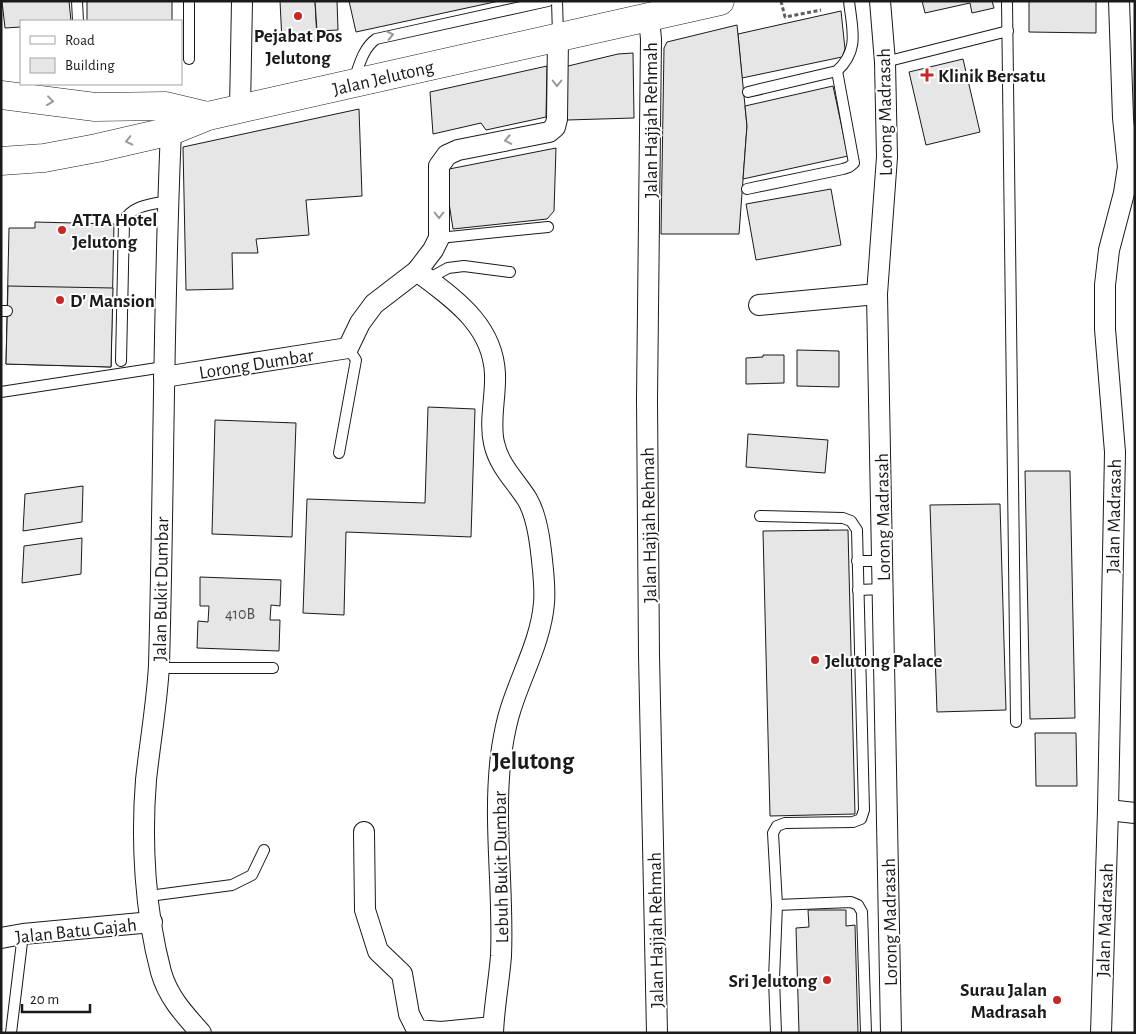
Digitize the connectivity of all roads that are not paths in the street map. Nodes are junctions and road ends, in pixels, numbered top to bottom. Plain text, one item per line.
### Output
1 (77, 1) edge
2 (189, 1) edge
3 (242, 1) edge
4 (548, 1) edge
5 (557, 1) edge
6 (720, 1) edge
7 (849, 1) edge
8 (880, 1) edge
9 (1008, 1) edge
10 (1120, 1) edge
11 (649, 18) junction
12 (78, 20) edge
13 (1008, 31) junction
14 (558, 38) junction
15 (189, 59) dead end
16 (885, 62) junction
17 (837, 71) junction
18 (353, 84) junction
19 (748, 92) dead end
20 (1, 95) edge
21 (240, 109) junction
22 (208, 116) junction
23 (1129, 118) edge
24 (171, 131) junction
25 (44, 158) junction
26 (1, 161) edge
27 (1, 172) edge
28 (747, 189) dead end
29 (168, 201) junction
30 (548, 227) dead end
31 (439, 238) junction
32 (510, 272) dead end
33 (423, 275) junction
34 (877, 294) junction
35 (759, 305) dead end
36 (348, 348) junction
37 (121, 361) dead end
38 (164, 372) junction
39 (1, 392) edge
40 (339, 454) dead end
41 (760, 516) dead end
42 (857, 561) junction
43 (882, 561) junction
44 (883, 589) junction
45 (858, 590) junction
46 (158, 668) junction
47 (273, 668) dead end
48 (1016, 722) dead end
49 (1108, 810) junction
50 (1135, 813) edge
51 (364, 832) dead end
52 (264, 850) dead end
53 (149, 896) junction
54 (777, 904) junction
55 (152, 922) junction
56 (23, 934) junction
57 (1, 938) edge
58 (493, 1030) edge
59 (417, 1031) edge
60 (11, 1033) edge
61 (200, 1033) edge
62 (657, 1033) edge
63 (776, 1033) edge
64 (866, 1033) edge
65 (891, 1033) edge
66 (1101, 1033) edge

1 - 12 lane
2 - 15 lane
3 - 21 street
18 -> 4 lane
5 - 14 lane
6 - 11 main road, Jalan Jelutong
7 - 17 lane
8 - 16 street, Lorong Madrasah
9 - 13 lane
10 - 23 street, Jalan Madrasah
11 - 14 main road, Jalan Jelutong
11 - 62 street, Jalan Hajjah Rehmah
13 - 16 lane
13 - 48 lane
14 - 18 main road, Jalan Jelutong
14 -> 31 street
16 - 34 street, Lorong Madrasah
17 - 19 lane
17 - 28 lane
18 - 21 main road, Jalan Jelutong
20 -> 22 main road, Jalan Jelutong
21 - 22 main road, Jalan Jelutong
22 - 24 main road, Jalan Jelutong
23 - 49 street, Jalan Madrasah
24 -> 25 main road, Jalan Jelutong
24 - 29 street, Jalan Bukit Dumbar
25 - 26 main road, Jalan Jelutong
25 - 27 street
29 - 37 lane
29 - 38 street, Jalan Bukit Dumbar
30 - 31 lane
31 - 33 street
32 - 33 lane
33 - 36 street
33 - 58 street, Lebuh Bukit Dumbar
34 - 35 street
34 - 43 street, Lorong Madrasah
36 - 38 street, Lorong Dumbar
36 - 40 lane
38 - 39 lane
38 - 46 street, Jalan Bukit Dumbar
41 - 42 lane
42 - 43 lane
42 - 45 lane
43 - 44 street, Lorong Madrasah
44 - 45 lane
44 - 65 street, Lorong Madrasah
45 - 54 lane
46 - 47 lane
46 - 53 street, Jalan Bukit Dumbar
49 - 50 street
49 - 66 street, Jalan Madrasah
51 - 59 street
52 - 53 lane
53 - 55 street, Jalan Bukit Dumbar
54 - 63 lane
54 - 64 lane
55 - 56 street, Jalan Batu Gajah
55 - 61 street, Jalan Bukit Dumbar
56 - 57 street, Jalan Batu Gajah
56 - 60 lane
58 - 59 street

